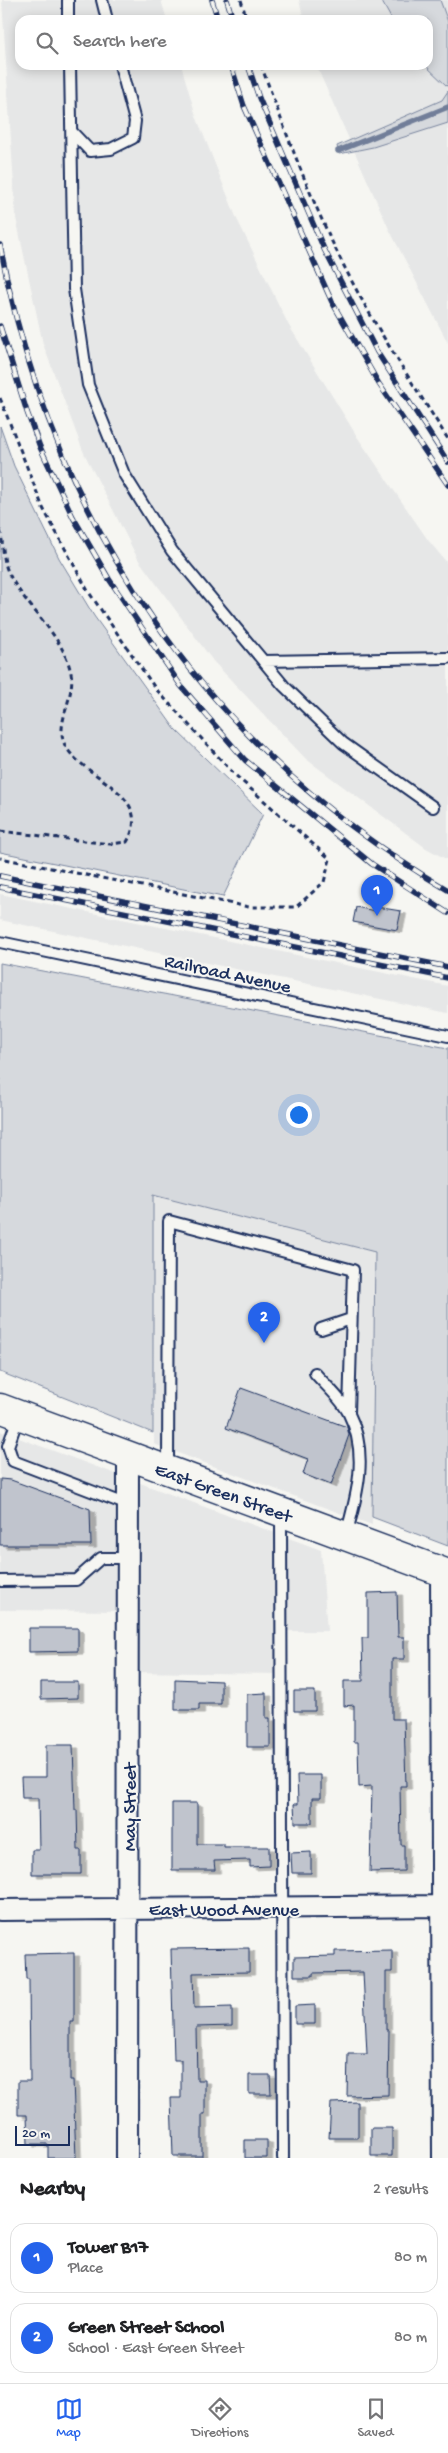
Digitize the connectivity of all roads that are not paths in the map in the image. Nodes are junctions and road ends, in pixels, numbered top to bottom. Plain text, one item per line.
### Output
1 (68, 0) edge
2 (102, 0) edge
3 (68, 15) edge
4 (106, 15) edge
5 (70, 70) edge
6 (121, 70) edge
7 (72, 132) junction
8 (448, 658) edge
9 (264, 661) junction
10 (433, 807) dead end
11 (0, 942) edge
12 (448, 1036) edge
13 (351, 1319) junction
14 (321, 1329) dead end
15 (315, 1372) dead end
16 (9, 1412) edge
17 (349, 1413) junction
18 (128, 1456) junction
19 (168, 1471) junction
20 (128, 1505) junction
21 (281, 1511) junction
22 (346, 1536) junction
23 (128, 1558) junction
24 (444, 1573) edge
25 (0, 1581) edge
26 (444, 1906) edge
27 (283, 1907) junction
28 (128, 1908) junction
29 (0, 1910) edge
30 (127, 2158) edge
31 (283, 2158) edge
32 (443, 2158) edge

1 - 3 lane
2 - 4 lane
5 - 7 lane
6 - 7 lane
7 - 9 lane
8 - 9 lane
9 - 10 lane
11 - 12 lane, Railroad Avenue
13 - 14 lane
13 - 17 lane
13 - 19 lane
15 - 17 lane
16 - 18 street, East Green Street
16 - 20 lane
17 - 22 lane
18 - 19 street, East Green Street
18 - 20 street, May Street
19 - 21 street, East Green Street
20 - 23 street, May Street
21 - 22 street, East Green Street
21 - 27 lane
22 - 24 street, East Green Street
23 - 25 lane
23 - 28 street, May Street
24 - 26 street
26 - 27 street, East Wood Avenue
26 - 32 street
27 - 28 street, East Wood Avenue
27 - 31 lane
28 - 29 street, East Wood Avenue
28 - 30 street, May Street

